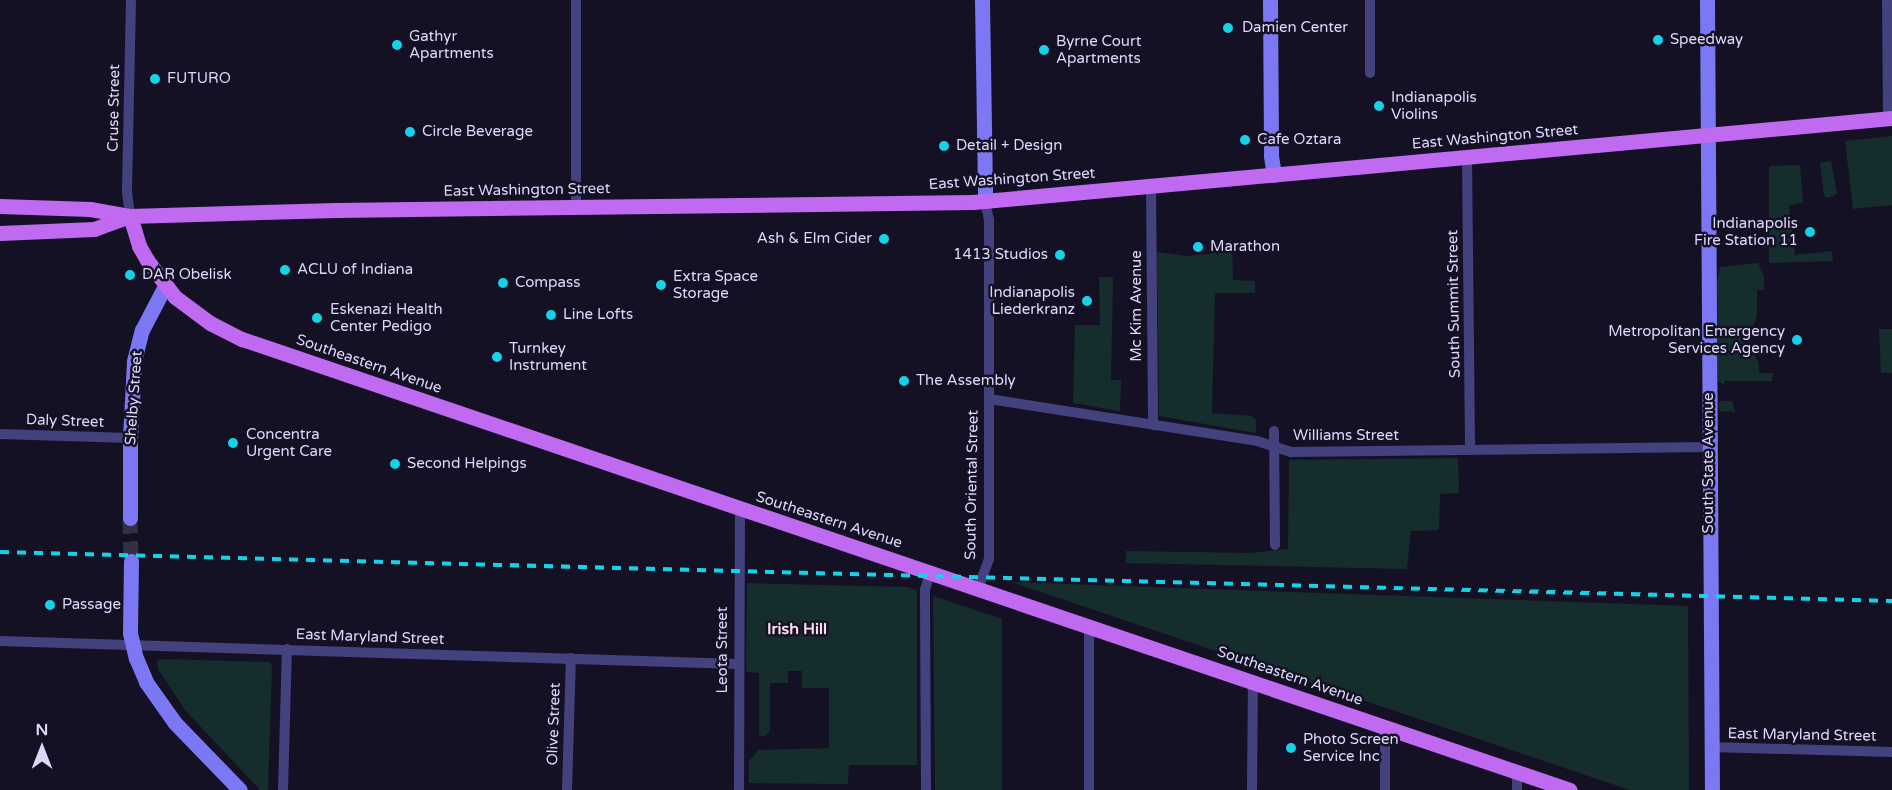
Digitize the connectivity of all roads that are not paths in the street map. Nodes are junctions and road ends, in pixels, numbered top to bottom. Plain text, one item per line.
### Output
1 (131, 0) edge
2 (576, 0) edge
3 (982, 0) edge
4 (1270, 0) edge
5 (1370, 0) edge
6 (1707, 0) edge
7 (1887, 0) edge
8 (1370, 73) dead end
9 (1890, 118) edge
10 (1707, 136) junction
11 (1467, 157) junction
12 (1274, 175) junction
13 (1151, 187) junction
14 (985, 201) junction
15 (0, 206) edge
16 (576, 207) junction
17 (130, 216) junction
18 (0, 233) edge
19 (165, 286) junction
20 (989, 399) junction
21 (1153, 425) junction
22 (1274, 431) dead end
23 (0, 434) edge
24 (130, 438) junction
25 (1709, 447) junction
26 (1274, 448) junction
27 (1470, 450) junction
28 (740, 510) junction
29 (130, 518) tunnel mouth
30 (1275, 545) dead end
31 (130, 561) tunnel mouth
32 (930, 573) junction
33 (978, 589) junction
34 (1089, 627) junction
35 (0, 641) edge
36 (132, 644) junction
37 (287, 649) junction
38 (571, 658) junction
39 (738, 664) junction
40 (1252, 682) junction
41 (1385, 727) junction
42 (1711, 747) junction
43 (1892, 752) edge
44 (1517, 772) junction
45 (240, 790) edge
46 (283, 790) edge
47 (567, 790) edge
48 (738, 790) edge
49 (926, 790) edge
50 (1089, 790) edge
51 (1252, 790) edge
52 (1385, 790) edge
53 (1517, 790) edge
54 (1570, 790) edge
55 (1712, 790) edge

1 - 17 street, Cruse Street
2 - 16 street
3 - 14 street
4 - 12 street
5 - 8 street
6 - 10 street, South State Avenue
7 - 9 street
9 - 10 main road, East Washington Street
10 - 11 main road, East Washington Street
10 - 25 street, South State Avenue
11 - 12 main road, East Washington Street
11 - 27 street, South Summit Street
12 - 13 main road, East Washington Street
13 - 14 main road, East Washington Street
13 - 21 street, Mc Kim Avenue
14 - 16 main road, East Washington Street
14 - 20 street, South Oriental Street
15 - 17 main road, East Washington Street
16 - 17 main road, East Washington Street
17 - 18 main road, East Washington Street
17 - 19 main road, Southeastern Avenue
19 - 24 street, Shelby Street
19 - 28 main road, Southeastern Avenue
20 - 21 street, Williams Street
20 - 33 street, South Oriental Street
21 - 26 street, Williams Street
22 - 26 street
23 - 24 street, Daly Street
24 - 29 street, Shelby Street
25 - 27 street, Williams Street
25 - 42 street, South State Avenue
26 - 27 street, Williams Street
26 - 30 street
28 - 32 main road, Southeastern Avenue
28 - 39 street, Leota Street
31 - 36 street
32 - 33 main road, Southeastern Avenue
32 - 49 street
33 - 34 main road, Southeastern Avenue
34 - 40 main road, Southeastern Avenue
34 - 50 street
35 - 36 street, East Maryland Street
36 - 37 street, East Maryland Street
36 - 45 street
37 - 38 street, East Maryland Street
37 - 46 street
38 - 39 street, East Maryland Street
38 - 47 street, Olive Street
39 - 48 street, Leota Street
40 - 41 main road, Southeastern Avenue
40 - 51 street
41 - 44 main road, Southeastern Avenue
41 - 52 street
42 - 43 street, East Maryland Street
42 - 55 street, South State Avenue
44 - 53 street
44 - 54 main road, Southeastern Avenue

